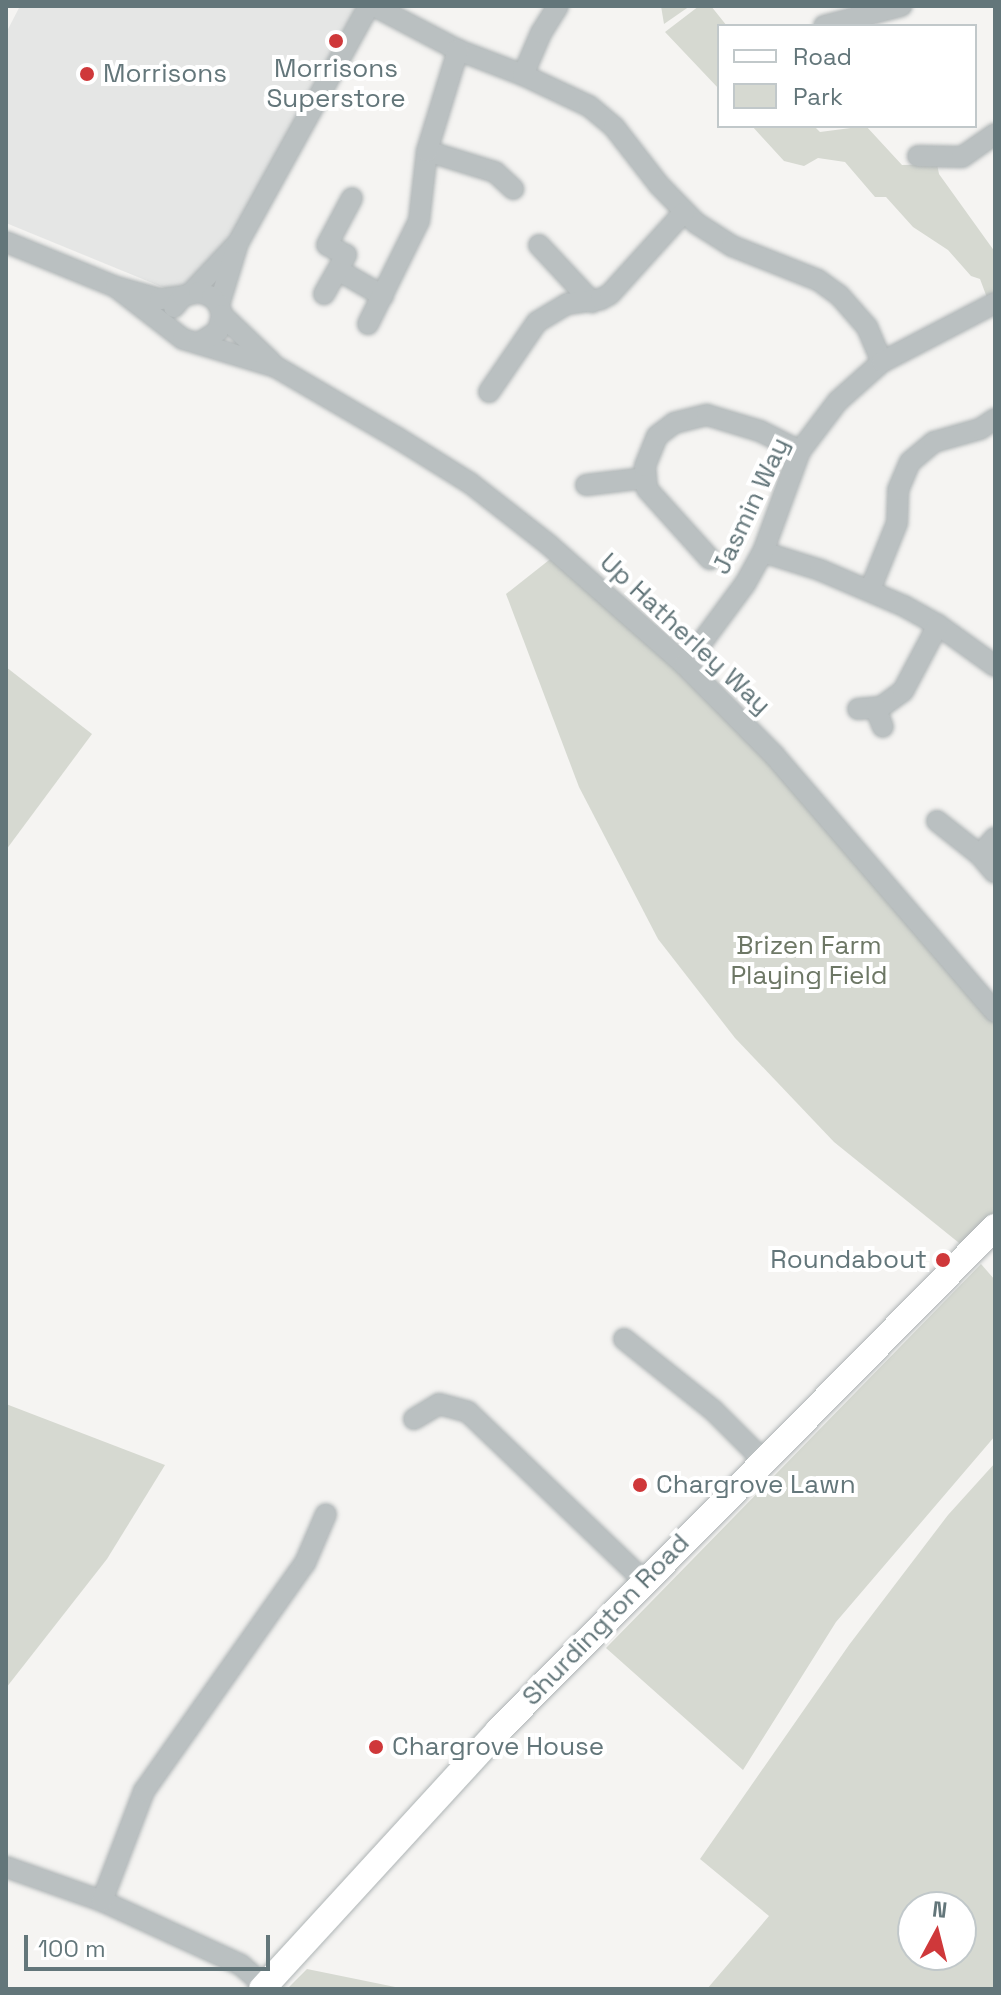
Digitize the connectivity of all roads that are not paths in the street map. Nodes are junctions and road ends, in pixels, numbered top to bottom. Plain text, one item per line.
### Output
1 (372, 6) edge
2 (558, 6) edge
3 (901, 6) edge
4 (832, 24) edge
5 (458, 50) junction
6 (523, 75) junction
7 (995, 134) edge
8 (427, 151) junction
9 (918, 156) dead end
10 (513, 189) dead end
11 (352, 198) dead end
12 (684, 212) junction
13 (6, 242) edge
14 (238, 243) junction
15 (539, 245) dead end
16 (338, 270) junction
17 (116, 287) junction
18 (187, 294) junction
19 (324, 294) dead end
20 (383, 296) junction
21 (592, 302) junction
22 (995, 303) edge
23 (221, 310) junction
24 (368, 324) dead end
25 (177, 333) junction
26 (199, 343) junction
27 (882, 362) junction
28 (276, 367) junction
29 (489, 392) dead end
30 (995, 419) edge
31 (800, 451) junction
32 (645, 478) junction
33 (586, 485) dead end
34 (763, 552) junction
35 (710, 559) dead end
36 (870, 590) junction
37 (938, 625) junction
38 (685, 665) junction
39 (995, 666) edge
40 (872, 715) dead end
41 (937, 821) dead end
42 (995, 838) edge
43 (980, 855) junction
44 (995, 873) edge
45 (995, 1012) edge
46 (995, 1227) edge
47 (624, 1339) dead end
48 (414, 1419) dead end
49 (763, 1460) junction
50 (326, 1514) dead end
51 (644, 1581) junction
52 (6, 1867) edge
53 (102, 1901) junction
54 (264, 1988) edge

1 - 5 street
1 - 14 street
2 - 6 street
3 - 4 street
5 - 6 street
5 - 8 street
6 - 12 street
7 - 9 street
8 - 10 street
8 - 20 street
11 - 16 street
12 - 21 street
12 - 27 street
13 - 17 street
14 - 18 street
14 - 23 street
15 - 21 street
16 - 19 street
16 - 20 street
17 - 18 street
17 - 25 street
18 - 23 street
18 - 25 street
20 - 24 street
21 - 29 street
22 - 27 street, Jasmin Way
23 - 26 street
23 - 28 street, Up Hatherley Way
25 - 26 street
26 - 28 street, Up Hatherley Way
27 - 31 street, Jasmin Way
28 - 38 street, Up Hatherley Way
30 - 36 street
31 - 32 street
31 - 34 street, Jasmin Way
32 - 33 street
32 - 35 street
34 - 36 street
34 - 38 street, Jasmin Way
36 - 37 street
37 - 39 street
37 - 40 street
38 - 45 street, Up Hatherley Way
41 - 43 street
42 - 43 street
43 - 44 street
46 - 49 main road, Shurdington Road
47 - 49 street
48 - 51 street
49 - 51 main road, Shurdington Road
50 - 53 street
51 - 54 main road, Shurdington Road
52 - 53 street
53 - 54 street

